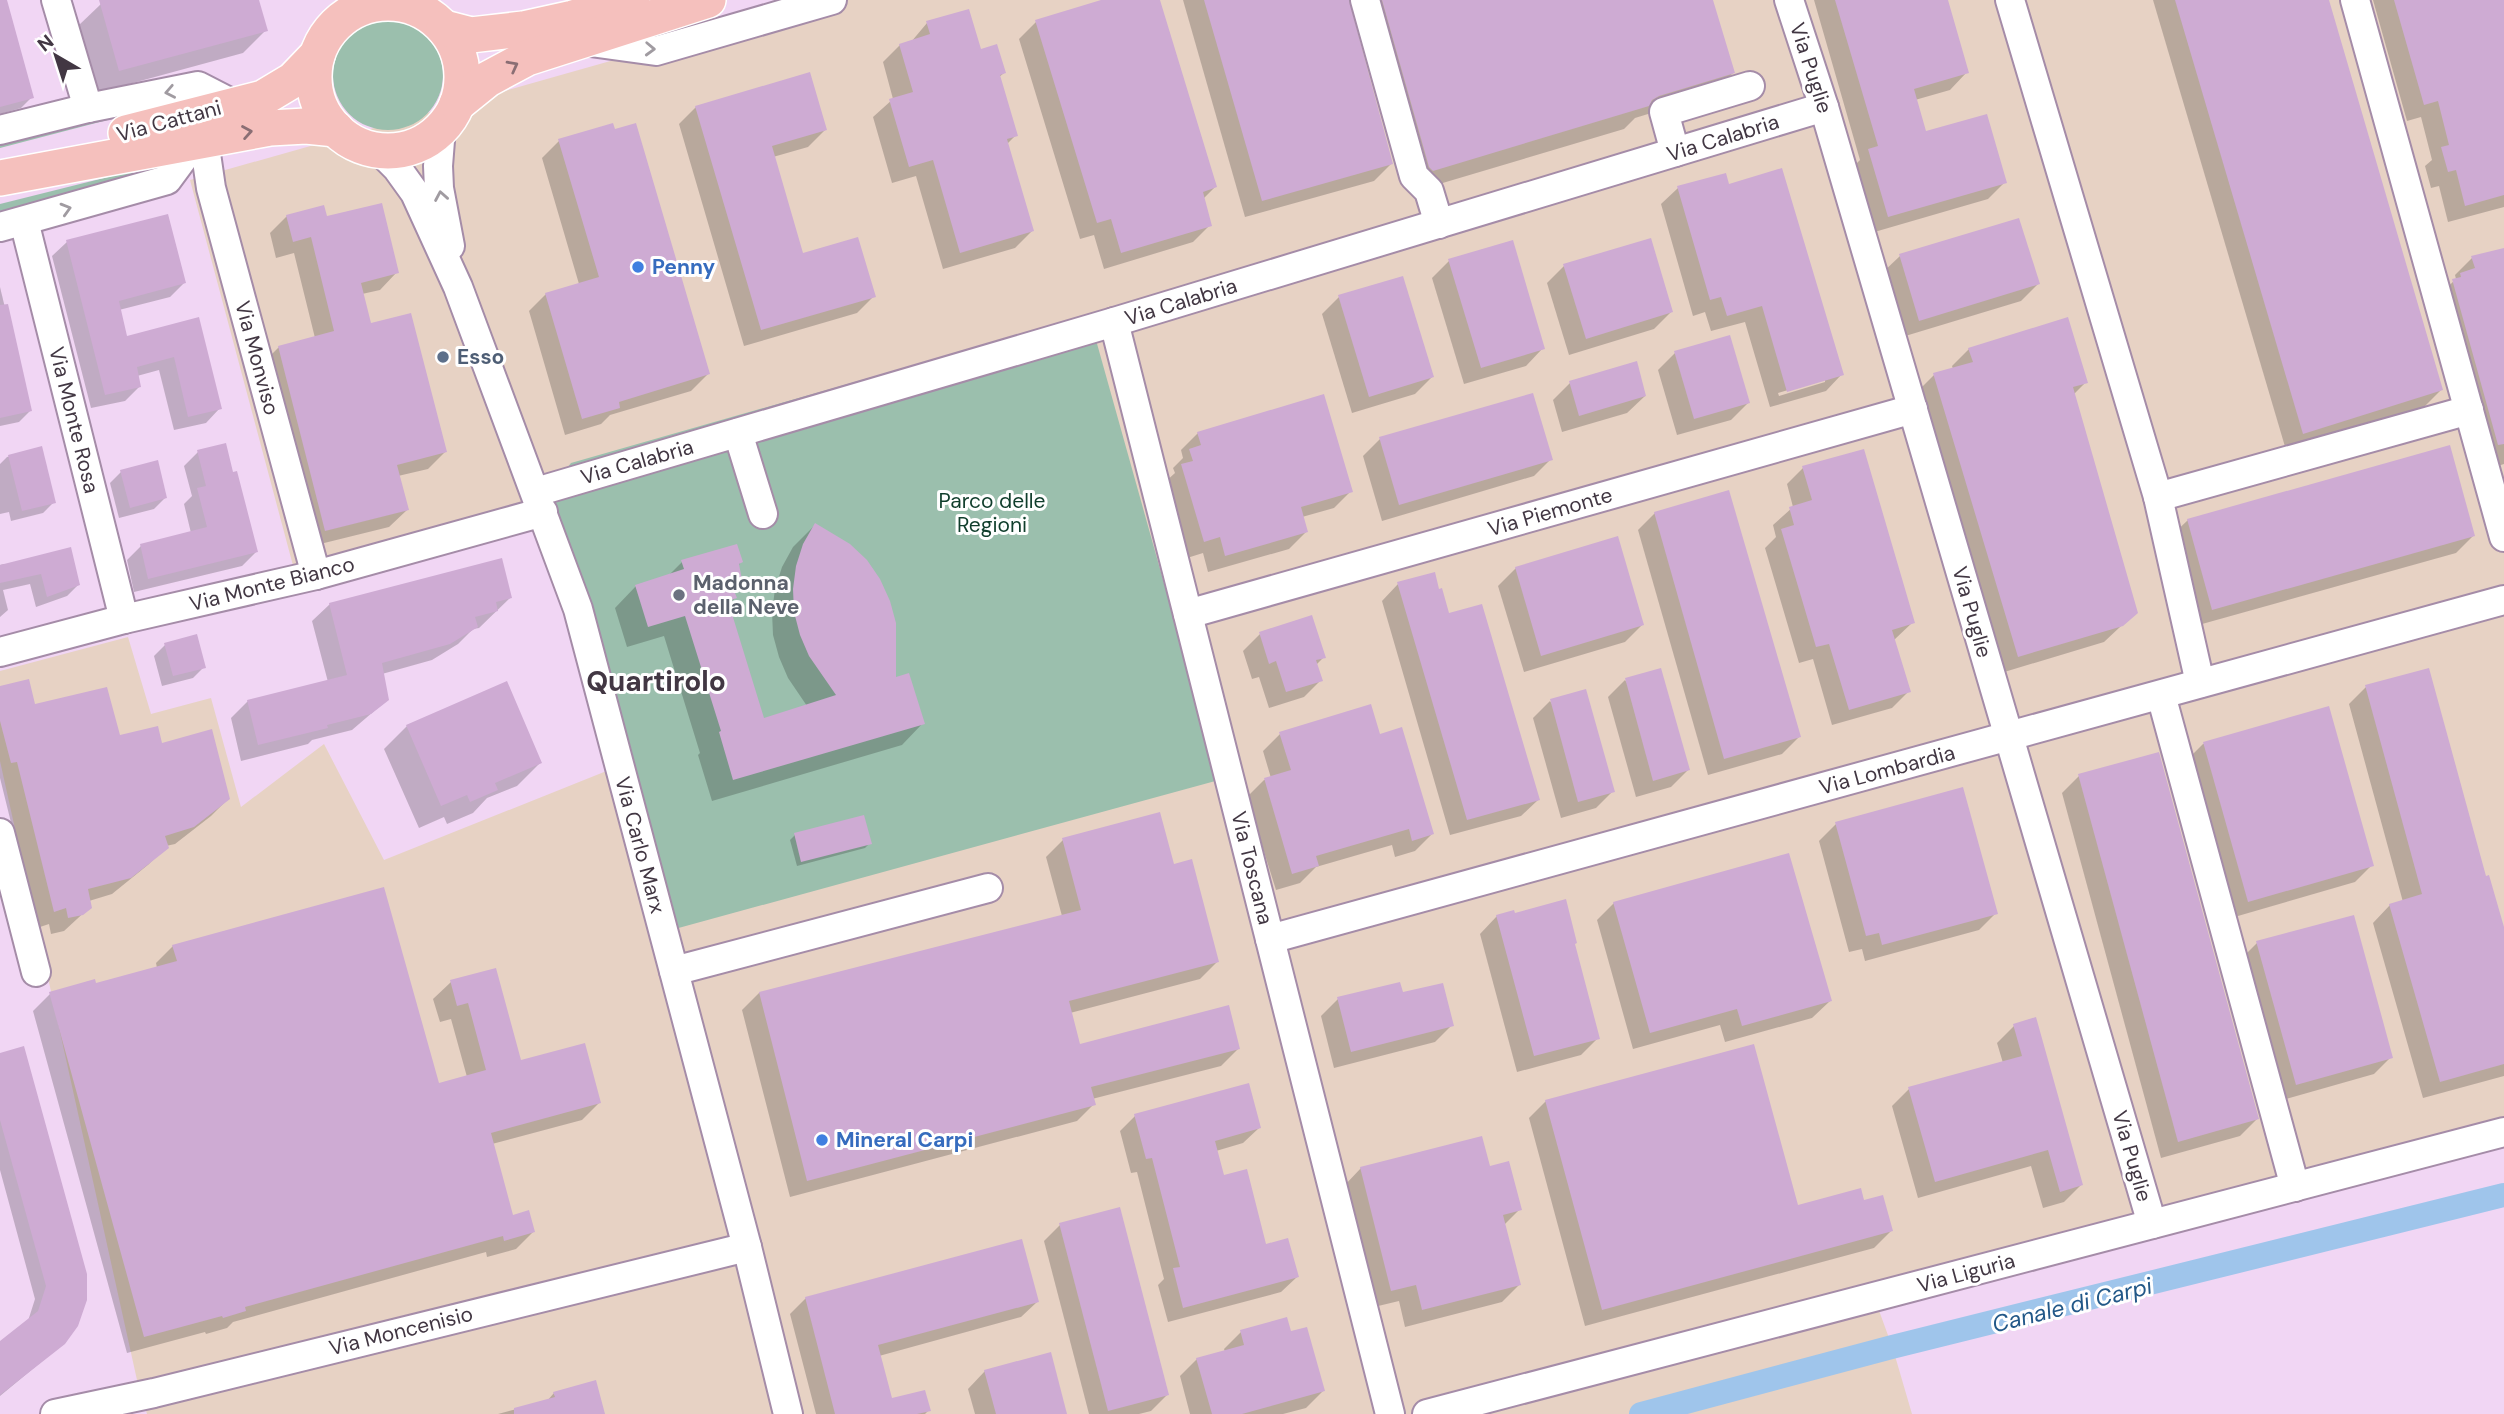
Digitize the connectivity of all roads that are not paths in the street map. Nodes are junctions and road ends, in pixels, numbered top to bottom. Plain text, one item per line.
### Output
1 (56, 0) edge
2 (632, 0) edge
3 (708, 0) edge
4 (832, 0) edge
5 (1365, 0) edge
6 (1789, 0) edge
7 (2010, 0) edge
8 (2355, 0) edge
9 (406, 3) edge
10 (347, 8) edge
11 (584, 20) edge
12 (444, 28) junction
13 (317, 55) junction
14 (1750, 86) dead end
15 (233, 104) junction
16 (1824, 107) junction
17 (88, 108) junction
18 (449, 116) junction
19 (336, 129) junction
20 (0, 130) edge
21 (200, 141) junction
22 (379, 150) junction
23 (1675, 152) junction
24 (6, 177) edge
25 (12, 224) edge
26 (1439, 224) junction
27 (458, 287) junction
28 (1114, 323) junction
29 (1913, 409) junction
30 (2469, 410) junction
31 (738, 433) junction
32 (2158, 497) junction
33 (540, 502) junction
34 (763, 514) dead end
35 (2504, 537) edge
36 (316, 575) junction
37 (2504, 600) edge
38 (1188, 614) junction
39 (124, 619) junction
40 (0, 652) edge
41 (2200, 684) junction
42 (2161, 695) junction
43 (2009, 736) junction
44 (0, 833) edge
45 (988, 888) dead end
46 (1270, 939) junction
47 (674, 971) junction
48 (36, 972) dead end
49 (2504, 1132) edge
50 (2295, 1187) junction
51 (2152, 1224) junction
52 (747, 1247) junction
53 (157, 1403) edge
54 (55, 1414) edge
55 (788, 1414) edge
56 (1390, 1414) edge
57 (1427, 1414) edge

1 - 17 street
2 - 11 main road
3 - 11 main road
11 -> 4 street
5 - 26 street
6 - 16 street, Via Puglie
7 - 32 street
8 - 30 street
9 - 10 main road
9 - 12 main road
10 - 13 main road
11 - 12 main road
18 -> 11 main road
12 - 18 main road, Via Carlo Marx
13 - 15 main road, Via Cattani
13 - 19 main road
14 - 23 street
15 -> 17 street
15 - 24 main road, Via Cattani
16 - 23 street, Via Calabria
16 - 29 street, Via Puglie
17 - 20 street
18 - 22 main road, Via Carlo Marx
27 -> 18 street, Via Carlo Marx
21 -> 19 main road, Via Cattani
19 - 22 main road, Via Carlo Marx
21 - 24 main road, Via Cattani
25 -> 21 street
21 - 36 street, Via Monviso
22 - 27 street, Via Carlo Marx
23 - 26 street, Via Calabria
25 - 39 street, Via Monte Rosa
26 - 28 street, Via Calabria
27 - 33 street, Via Carlo Marx
28 - 31 street, Via Calabria
28 - 38 street, Via Toscana
29 - 38 street, Via Piemonte
29 - 43 street, Via Puglie
30 - 32 street
30 - 35 street
31 - 33 street, Via Calabria
31 - 34 street
32 - 41 street
33 - 36 street, Via Monte Bianco
33 - 47 street, Via Carlo Marx
36 - 39 street, Via Monte Bianco
37 - 41 street, Via Lombardia
38 - 46 street, Via Toscana
39 - 40 street, Via Monte Bianco
41 - 42 street, Via Lombardia
42 - 43 street, Via Lombardia
42 - 50 street
43 - 46 street, Via Lombardia
43 - 51 street, Via Puglie
44 - 48 street
45 - 47 street
46 - 56 street, Via Toscana
47 - 52 street, Via Carlo Marx
49 - 50 street, Via Liguria
50 - 51 street, Via Liguria
51 - 57 street, Via Liguria
52 - 53 street, Via Moncenisio
52 - 55 street, Via Carlo Marx
53 - 54 street, Via Moncenisio

